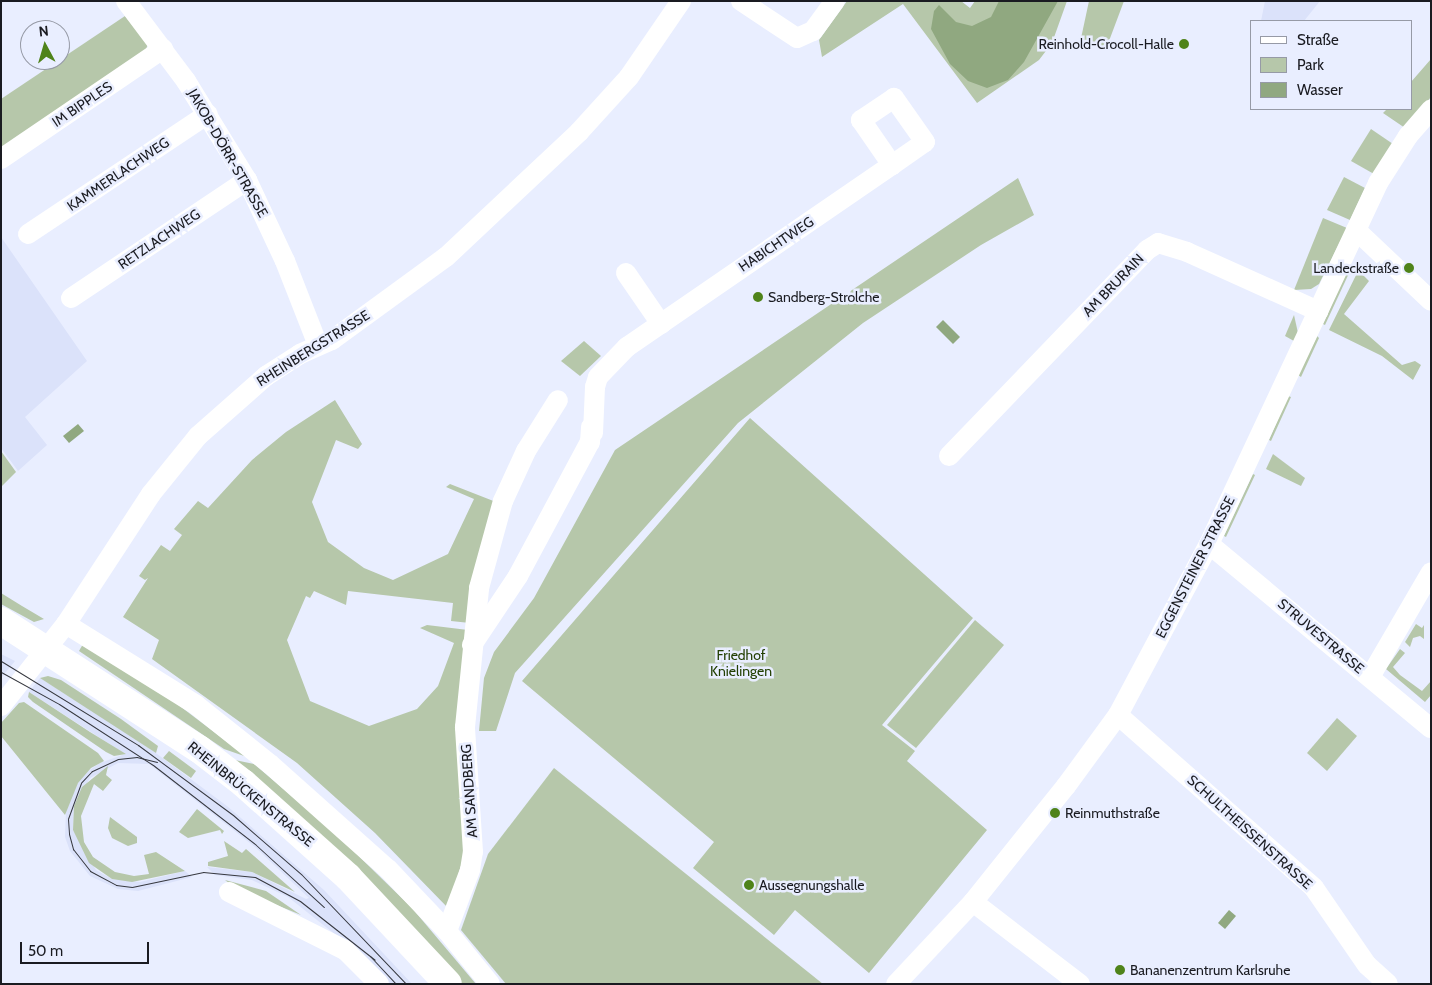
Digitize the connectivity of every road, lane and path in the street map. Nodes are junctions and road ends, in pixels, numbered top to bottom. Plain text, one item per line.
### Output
1 (126, 1) edge
2 (681, 1) edge
3 (741, 1) edge
4 (835, 1) edge
5 (163, 49) junction
6 (1431, 110) edge
7 (208, 114) junction
8 (1, 159) edge
9 (892, 165) dead end
10 (247, 180) junction
11 (1356, 230) junction
12 (28, 234) dead end
13 (626, 274) dead end
14 (71, 298) dead end
15 (1431, 301) edge
16 (1318, 311) junction
17 (661, 324) junction
18 (318, 345) junction
19 (558, 400) dead end
20 (592, 430) joint
21 (948, 456) dead end
22 (1210, 544) junction
23 (1431, 572) edge
24 (1, 621) edge
25 (66, 624) junction
26 (471, 647) junction
27 (46, 648) junction
28 (1370, 677) junction
29 (1, 706) edge
30 (1118, 715) junction
31 (1431, 728) edge
32 (229, 892) dead end
33 (973, 902) junction
34 (448, 931) junction
35 (379, 984) edge
36 (448, 984) edge
37 (490, 984) edge
38 (896, 984) edge
39 (1080, 984) edge
40 (1388, 984) edge

1 - 5 street, JAKOB-DÖRR-STRASSE
2 - 18 street, RHEINBERGSTRASSE
3 - 4 street
5 - 7 street, JAKOB-DÖRR-STRASSE
5 - 8 street, IM BIPPLES
6 - 11 street, EGGENSTEINER STRASSE
7 - 10 street, JAKOB-DÖRR-STRASSE
7 - 12 street, KAMMERLACHWEG
9 - 17 street, HABICHTWEG
10 - 14 street, RETZLACHWEG
10 - 18 street, JAKOB-DÖRR-STRASSE
11 - 15 street
11 - 16 street, EGGENSTEINER STRASSE
13 - 17 street
16 - 21 street, AM BRURAIN
16 - 22 street, EGGENSTEINER STRASSE
17 - 20 street, HABICHTWEG
18 - 25 street, RHEINBERGSTRASSE
19 - 26 street, AM SANDBERG
20 - 26 street, AM SANDBERG
22 - 28 street, STRUVESTRASSE
22 - 30 street, EGGENSTEINER STRASSE
23 - 28 street
24 - 27 main road, RHEINBRÜCKENSTRASSE
25 - 27 street, RHEINBERGSTRASSE
25 - 34 street
26 - 34 street, AM SANDBERG
27 - 29 street, RHEINBERGSTRASSE
27 - 36 main road, RHEINBRÜCKENSTRASSE
28 - 31 street, STRUVESTRASSE
30 - 33 street, EGGENSTEINER STRASSE
30 - 40 street, SCHULTHEISSENSTRASSE
32 - 35 street
33 - 38 street, EGGENSTEINER STRASSE
33 - 39 street
34 - 37 street

